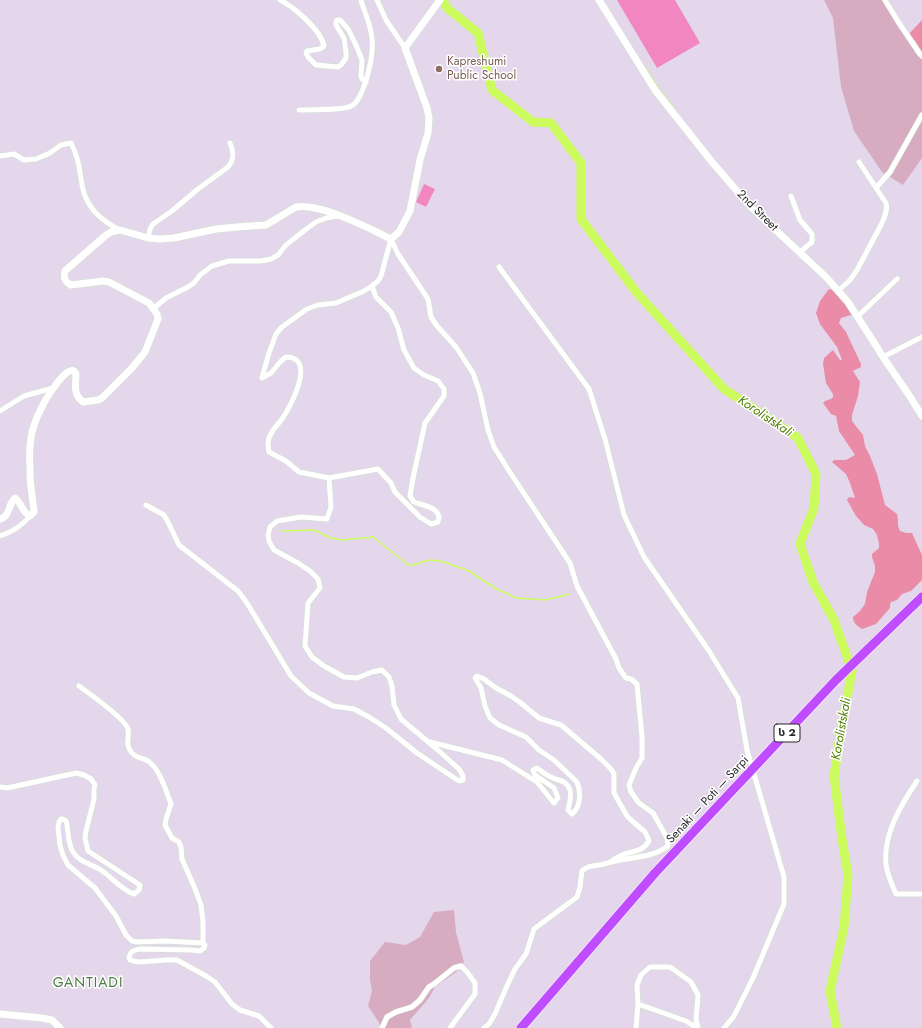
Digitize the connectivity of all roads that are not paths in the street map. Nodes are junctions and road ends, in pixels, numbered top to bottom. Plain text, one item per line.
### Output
1 (280, 0) edge
2 (361, 0) edge
3 (377, 0) edge
4 (440, 0) edge
5 (599, 0) edge
6 (885, 0) edge
7 (405, 48) junction
8 (922, 56) edge
9 (366, 82) junction
10 (299, 110) dead end
11 (922, 115) edge
12 (230, 143) dead end
13 (0, 156) edge
14 (859, 162) dead end
15 (876, 188) junction
16 (791, 196) dead end
17 (341, 216) junction
18 (120, 230) junction
19 (148, 238) junction
20 (391, 239) junction
21 (800, 252) junction
22 (499, 267) dead end
23 (897, 279) dead end
24 (372, 286) junction
25 (838, 291) junction
26 (154, 309) junction
27 (857, 317) junction
28 (922, 336) edge
29 (883, 356) junction
30 (54, 387) junction
31 (0, 411) edge
32 (922, 416) edge
33 (328, 478) junction
34 (146, 505) dead end
35 (30, 516) junction
36 (0, 519) edge
37 (0, 536) edge
38 (922, 597) edge
39 (79, 686) dead end
40 (428, 742) junction
41 (917, 781) dead end
42 (0, 787) edge
43 (611, 862) junction
44 (922, 894) edge
45 (203, 943) junction
46 (638, 1004) junction
47 (0, 1014) edge
48 (60, 1028) edge
49 (271, 1028) edge
50 (382, 1028) edge
51 (450, 1028) edge
52 (484, 1028) edge
53 (522, 1028) edge
54 (636, 1028) edge
55 (698, 1028) edge
56 (724, 1028) edge

1 - 9 street
2 - 9 street
3 - 7 street
4 - 7 street
5 - 21 street, 2nd Street
6 - 8 street
7 - 20 street
9 - 10 street
11 - 15 street
12 - 19 street
13 - 18 street
14 - 15 street
15 - 25 street
16 - 21 street
17 - 19 street
17 - 20 street
17 - 26 street
18 - 19 street
18 - 26 street
20 - 24 street
20 - 43 street
21 - 25 street, 2nd Street
22 - 56 street
23 - 27 street
24 - 33 street
24 - 33 street
25 - 27 street, 2nd Street
26 - 30 street
27 - 29 street, 2nd Street
28 - 29 street
29 - 32 street, 2nd Street
30 - 31 street
30 - 35 street
33 - 40 street
34 - 40 street
35 - 36 street
35 - 37 street
38 - 53 highway, Senaki — Poti — Sarpi / ს 2, bridge
39 - 45 street
40 - 43 street
41 - 44 street
42 - 45 street
43 - 52 street
45 - 49 street
46 - 54 street
46 - 55 street
46 - 55 street
47 - 48 street
50 - 51 street

